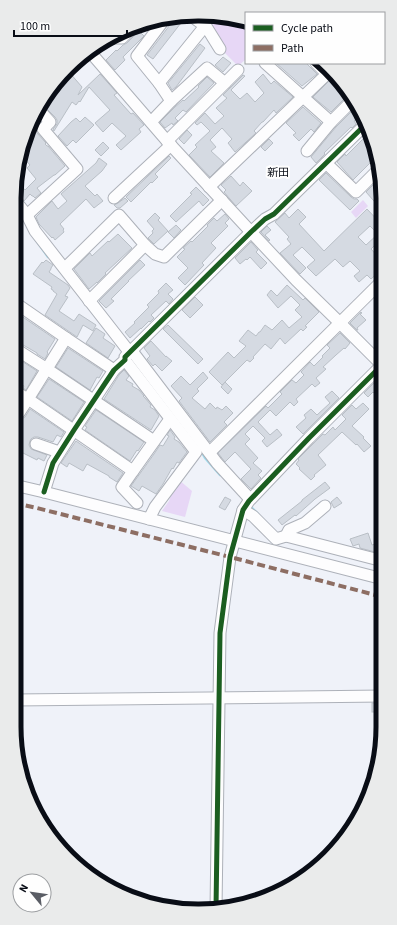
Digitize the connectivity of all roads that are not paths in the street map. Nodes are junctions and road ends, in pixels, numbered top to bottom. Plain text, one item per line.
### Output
1 (202, 21) edge
2 (160, 25) edge
3 (220, 49) dead end
4 (93, 56) edge
5 (266, 64) edge
6 (238, 70) dead end
7 (326, 75) edge
8 (159, 83) junction
9 (225, 83) junction
10 (303, 98) junction
11 (171, 101) junction
12 (349, 104) edge
13 (43, 114) edge
14 (151, 122) junction
15 (331, 122) junction
16 (361, 129) edge
17 (169, 143) junction
18 (307, 151) dead end
19 (326, 163) junction
20 (374, 174) edge
21 (209, 187) junction
22 (114, 198) dead end
23 (222, 200) junction
24 (21, 208) edge
25 (27, 215) junction
26 (251, 232) junction
27 (145, 245) junction
28 (64, 268) junction
29 (376, 287) edge
30 (89, 301) junction
31 (21, 307) edge
32 (340, 323) junction
33 (66, 338) junction
34 (21, 352) edge
35 (128, 355) junction
36 (376, 359) edge
37 (47, 369) junction
38 (114, 370) junction
39 (376, 371) edge
40 (21, 396) edge
41 (28, 400) junction
42 (93, 401) junction
43 (21, 408) edge
44 (170, 419) junction
45 (74, 430) junction
46 (154, 441) junction
47 (36, 444) dead end
48 (59, 452) junction
49 (209, 452) junction
50 (133, 470) junction
51 (21, 487) edge
52 (44, 492) junction
53 (137, 503) dead end
54 (247, 504) junction
55 (325, 506) dead end
56 (149, 519) junction
57 (283, 537) junction
58 (235, 540) junction
59 (376, 560) edge
60 (376, 577) edge
61 (376, 696) edge
62 (219, 698) junction
63 (21, 700) edge
64 (216, 903) edge

1 - 3 street
1 - 8 street
2 - 8 street
4 - 14 street
5 - 10 street
6 - 9 street
7 - 10 street
8 - 11 street
9 - 11 street
9 - 17 street
10 - 15 street
10 - 21 street
11 - 14 street
12 - 15 street
13 - 25 street
14 - 17 street
15 - 18 street
16 - 19 street
17 - 21 street
17 - 22 street
19 - 20 street
19 - 26 street
21 - 23 street
23 - 26 street
23 - 27 street
24 - 25 street
25 - 28 street
26 - 32 street
26 - 35 street
27 - 28 street
27 - 30 street
28 - 30 street
29 - 32 street
30 - 35 street
31 - 33 street
32 - 36 street
32 - 49 street
33 - 37 street
33 - 38 street
34 - 37 street
35 - 38 street
35 - 44 street
35 - 49 street
37 - 41 street
37 - 42 street
38 - 42 street
39 - 54 street
40 - 41 street
41 - 43 street
41 - 45 street
42 - 45 street
42 - 46 street
44 - 46 street
44 - 56 street
45 - 48 street
45 - 50 street
46 - 50 street
47 - 48 street
48 - 52 street
49 - 54 street
50 - 53 street
51 - 52 street
52 - 56 street
54 - 57 street
54 - 58 street
55 - 57 street
56 - 58 street
57 - 59 street
58 - 60 street
58 - 62 street
61 - 62 street
62 - 63 street
62 - 64 street

